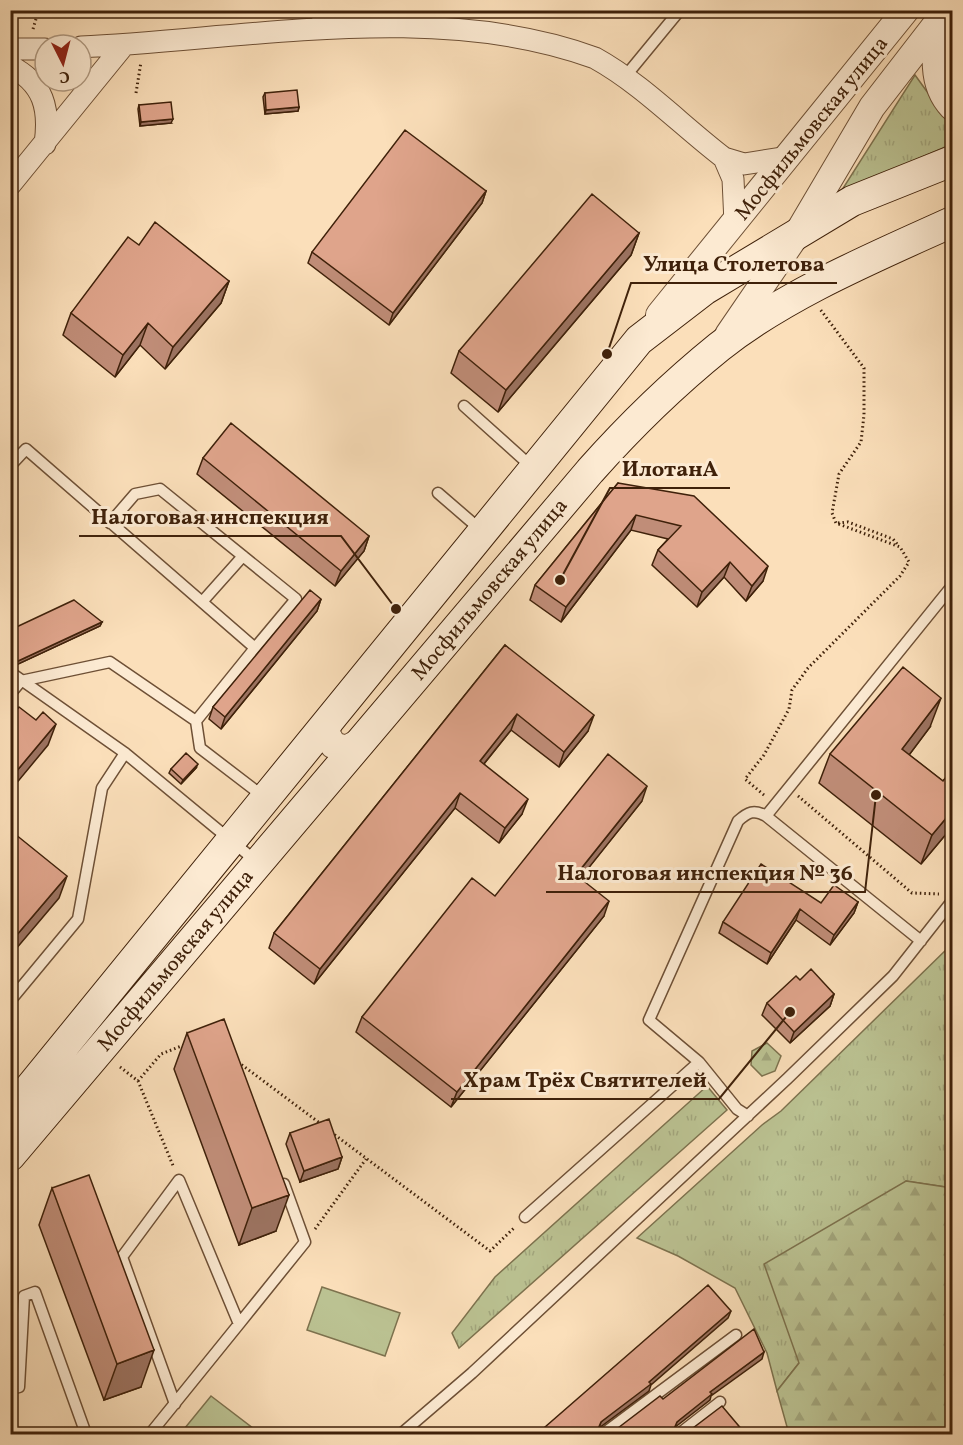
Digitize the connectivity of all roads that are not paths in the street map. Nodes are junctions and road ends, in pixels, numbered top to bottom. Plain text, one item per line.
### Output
1 (680, 10) edge
2 (906, 10) edge
3 (321, 15) edge
4 (944, 16) edge
5 (124, 45) junction
6 (93, 46) edge
7 (10, 49) edge
8 (33, 49) edge
9 (10, 66) edge
10 (624, 78) junction
11 (952, 107) edge
12 (45, 144) junction
13 (788, 157) junction
14 (724, 158) junction
15 (952, 161) edge
16 (10, 186) edge
17 (952, 222) edge
18 (735, 223) junction
19 (797, 234) junction
20 (639, 340) junction
21 (720, 346) junction
22 (464, 406) dead end
23 (10, 466) edge
24 (533, 468) junction
25 (438, 493) dead end
26 (110, 523) junction
27 (483, 531) junction
28 (243, 556) junction
29 (952, 586) edge
30 (202, 602) junction
31 (255, 648) junction
32 (10, 672) edge
33 (21, 681) junction
34 (10, 694) edge
35 (331, 718) junction
36 (196, 721) junction
37 (359, 742) junction
38 (125, 753) junction
39 (266, 799) junction
40 (766, 816) junction
41 (232, 842) junction
42 (257, 862) junction
43 (952, 901) edge
44 (921, 941) junction
45 (10, 1001) edge
46 (699, 1062) junction
47 (10, 1112) edge
48 (748, 1116) junction
49 (10, 1156) edge
50 (278, 1168) edge
51 (525, 1217) road end
52 (239, 1324) junction
53 (736, 1335) dead end
54 (10, 1389) edge
55 (720, 1402) dead end
56 (175, 1404) junction
57 (86, 1434) edge
58 (150, 1434) edge
59 (401, 1434) edge
60 (603, 1434) edge
61 (679, 1434) edge

1 - 10 lane
2 - 13 street, Мосфильмовская улица
3 - 5 street
3 - 10 street
4 - 11 street
4 - 19 street, Мосфильмовская улица
5 - 6 street
5 - 12 street
7 - 8 street
9 - 12 street
10 - 14 street
12 - 16 street
13 - 14 street
13 - 18 street, Мосфильмовская улица
14 - 18 street
15 - 19 main road
17 - 21 main road
18 - 20 street, Мосфильмовская улица
19 - 20 main road
19 - 21 street, Мосфильмовская улица
20 - 24 main road, Мосфильмовская улица
21 - 37 main road, Мосфильмовская улица
22 - 24 lane
23 - 26 lane
24 - 27 main road, Мосфильмовская улица
25 - 27 lane
26 - 28 lane
26 - 30 lane
27 - 35 main road, Мосфильмовская улица
28 - 30 lane
28 - 31 lane
29 - 40 lane
30 - 31 lane
31 - 36 lane
32 - 33 lane
33 - 34 lane
33 - 36 lane
33 - 38 lane
35 - 37 street
35 - 39 main road, Мосфильмовская улица
36 - 39 lane
37 - 42 main road, Мосфильмовская улица
38 - 41 lane
38 - 45 lane
39 - 41 main road, Мосфильмовская улица
40 - 44 lane
40 - 46 lane
41 - 42 lane
41 - 47 main road, Мосфильмовская улица
42 - 49 main road, Мосфильмовская улица
43 - 44 lane
44 - 48 lane
46 - 48 lane
46 - 51 lane
48 - 59 lane
50 - 52 lane
52 - 56 lane
52 - 56 lane
53 - 60 lane
54 - 57 lane
55 - 61 lane
56 - 58 lane

